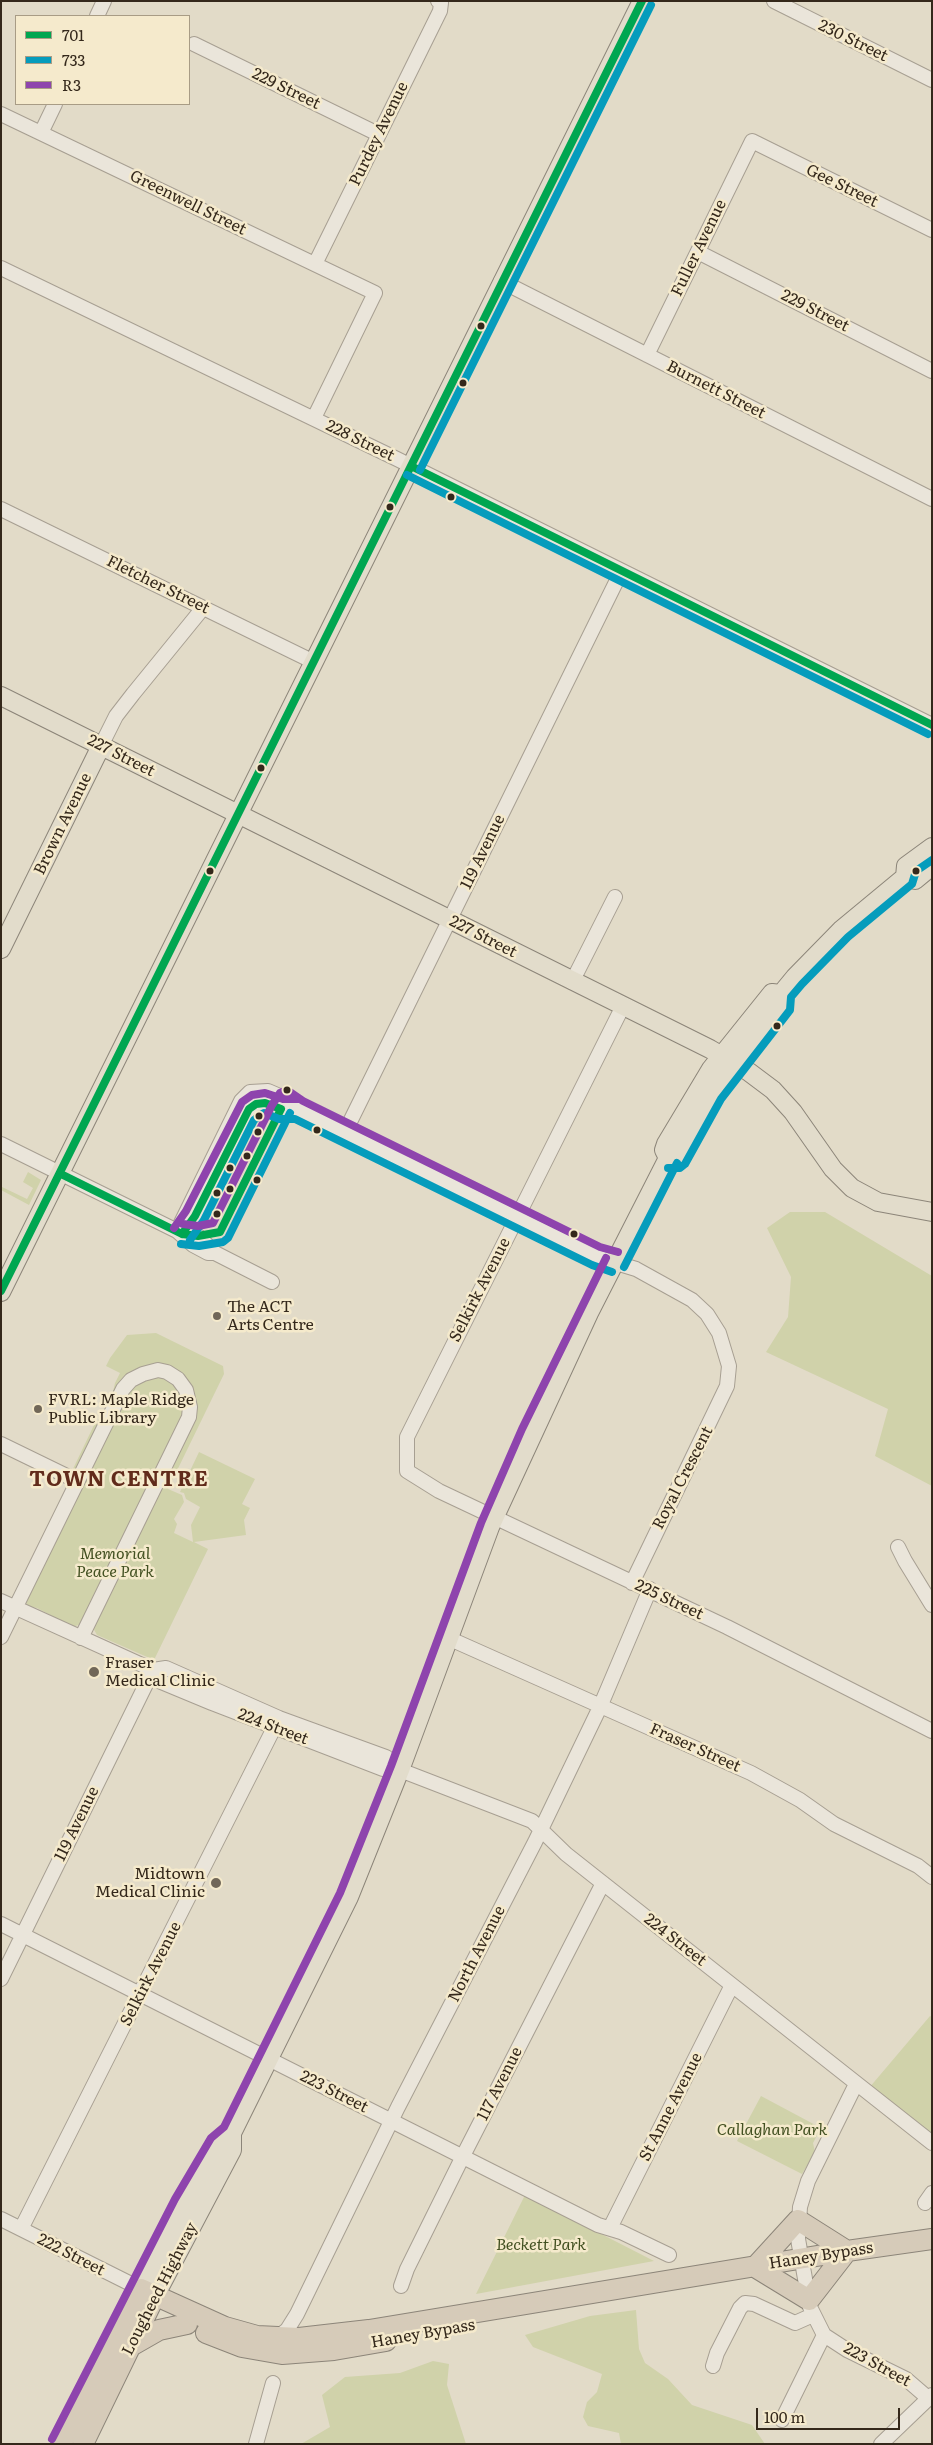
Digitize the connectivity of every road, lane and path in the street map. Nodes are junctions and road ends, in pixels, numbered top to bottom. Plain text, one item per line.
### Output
1 (104, 1) edge
2 (642, 1) edge
3 (774, 1) edge
4 (440, 2) edge
5 (97, 15) edge
6 (194, 44) dead end
7 (932, 80) edge
8 (54, 105) edge
9 (1, 114) edge
10 (40, 133) junction
11 (378, 134) junction
12 (752, 142) joint
13 (932, 230) edge
14 (698, 252) junction
15 (316, 264) junction
16 (1, 268) edge
17 (501, 281) junction
18 (647, 355) junction
19 (932, 370) edge
20 (314, 418) junction
21 (411, 466) junction
22 (932, 499) edge
23 (1, 509) edge
24 (621, 572) junction
25 (204, 608) junction
26 (314, 662) junction
27 (1, 696) edge
28 (932, 726) edge
29 (101, 746) junction
30 (239, 814) junction
31 (932, 847) edge
32 (932, 866) edge
33 (905, 877) junction
34 (615, 897) dead end
35 (450, 920) junction
36 (1, 949) edge
37 (572, 982) junction
38 (623, 1006) junction
39 (729, 1060) junction
40 (297, 1109) junction
41 (345, 1132) junction
42 (1, 1144) edge
43 (61, 1174) junction
44 (932, 1212) edge
45 (517, 1218) junction
46 (179, 1233) junction
47 (615, 1262) junction
48 (272, 1282) dead end
49 (1, 1292) edge
50 (1, 1444) edge
51 (406, 1471) joint
52 (77, 1481) junction
53 (494, 1517) junction
54 (898, 1547) dead end
55 (632, 1583) junction
56 (650, 1590) junction
57 (1, 1601) edge
58 (932, 1605) edge
59 (16, 1608) junction
60 (1, 1637) edge
61 (81, 1638) junction
62 (448, 1638) junction
63 (154, 1670) junction
64 (600, 1707) junction
65 (276, 1723) junction
66 (932, 1731) edge
67 (400, 1770) junction
68 (541, 1829) junction
69 (932, 1877) edge
70 (603, 1883) junction
71 (1, 1924) edge
72 (22, 1936) junction
73 (1, 1979) edge
74 (732, 1985) junction
75 (140, 1994) junction
76 (269, 2058) junction
77 (856, 2084) junction
78 (392, 2121) junction
79 (932, 2143) edge
80 (463, 2156) junction
81 (1, 2219) edge
82 (798, 2220) junction
83 (610, 2228) junction
84 (21, 2229) junction
85 (932, 2239) edge
86 (847, 2251) junction
87 (669, 2254) dead end
88 (802, 2259) junction
89 (755, 2268) junction
90 (681, 2280) junction
91 (402, 2286) dead end
92 (148, 2293) junction
93 (176, 2306) junction
94 (811, 2307) junction
95 (297, 2314) junction
96 (187, 2324) junction
97 (824, 2334) junction
98 (331, 2335) junction
99 (276, 2338) junction
100 (131, 2346) junction
101 (713, 2366) dead end
102 (274, 2383) dead end
103 (930, 2396) edge
104 (782, 2420) dead end
105 (61, 2444) edge
106 (83, 2444) edge
107 (256, 2444) edge
108 (881, 2444) edge

1 - 5 street
2 - 17 main road
3 - 7 street, 230 Street
4 - 11 street, Purdey Avenue
6 - 11 street, 229 Street
8 - 10 street
9 - 10 street, Greenwell Street
10 - 15 street, Greenwell Street
11 - 15 street, Purdey Avenue
12 - 13 street, Gee Street
12 - 14 street, Fuller Avenue
14 - 18 street, Fuller Avenue
14 - 19 street, 229 Street
15 - 20 street, Greenwell Street
16 - 20 street, 228 Street
17 - 18 street, Burnett Street
17 - 21 main road
18 - 22 street, Burnett Street
20 - 21 street, 228 Street
21 - 24 street, 228 Street
21 - 26 main road
23 - 25 street, Fletcher Street
24 - 28 street, 228 Street
24 - 35 street, 119 Avenue
25 - 26 street, Fletcher Street
25 - 29 street, Brown Avenue
26 - 30 main road
27 - 29 main road, 227 Street
29 - 30 main road, 227 Street
29 - 36 main road, Brown Avenue
30 - 35 main road, 227 Street
30 - 43 main road
31 - 33 main road, Lougheed Highway
32 - 33 main road, Lougheed Highway
33 - 39 main road, Lougheed Highway
34 - 37 street
35 - 37 main road, 227 Street
35 - 41 street, 119 Avenue
37 - 38 main road, 227 Street
38 - 39 main road, 227 Street
38 - 45 street, Selkirk Avenue
39 - 44 main road, 227 Street
39 - 47 main road, Lougheed Highway
40 - 41 street
40 - 46 street
40 - 46 street
41 - 45 street
42 - 43 street
43 - 46 street
43 - 49 main road
45 - 47 street
45 - 51 street, Selkirk Avenue
46 - 48 street
47 - 53 main road, Lougheed Highway
47 - 55 street, Royal Crescent
50 - 52 street
51 - 53 street, 225 Street
52 - 59 street
52 - 61 street
53 - 55 street, 225 Street
53 - 62 main road, Lougheed Highway
54 - 58 street
55 - 56 street, 225 Street
56 - 64 street, North Avenue
56 - 66 street, 225 Street
57 - 59 street, 224 Street
59 - 60 street
59 - 61 street, 224 Street
61 - 63 street, 224 Street
62 - 64 street, Fraser Street
62 - 67 main road, Lougheed Highway
63 - 65 street, 224 Street
63 - 72 street, 119 Avenue
64 - 68 street, North Avenue
64 - 69 street, Fraser Street
65 - 67 street, 224 Street
65 - 75 street, Selkirk Avenue
67 - 68 street, 224 Street
67 - 76 main road, Lougheed Highway
68 - 70 street, 224 Street
68 - 78 street, North Avenue
70 - 74 street, 224 Street
70 - 80 street, 117 Avenue
71 - 72 street, 223 Street
72 - 73 street, 119 Avenue
72 - 75 street, 223 Street
74 - 77 street, 224 Street
74 - 83 street, St Anne Avenue
75 - 76 street, 223 Street
75 - 84 street, Selkirk Avenue
76 - 78 street, 223 Street
76 - 92 main road, Lougheed Highway
77 - 79 street, 224 Street
77 - 82 street
78 - 80 street, 223 Street
78 - 95 street, North Avenue
80 - 83 street, 223 Street
80 - 91 street, 117 Avenue
81 - 84 street, 222 Street
82 - 86 highway
82 - 88 street
82 - 89 highway
83 - 87 street, 223 Street
84 - 92 street, 222 Street
85 - 86 highway, Haney Bypass
86 - 88 highway, Haney Bypass
86 - 94 highway
88 - 89 highway, Haney Bypass
88 - 94 street
89 - 90 highway, Haney Bypass
89 - 94 highway
90 - 96 highway, Haney Bypass
90 - 98 highway, Haney Bypass
92 - 93 highway, Haney Bypass
92 - 100 highway, Lougheed Highway
92 - 105 highway, Lougheed Highway
93 - 96 highway
93 - 99 highway, Haney Bypass
94 - 97 street
94 - 101 street
95 - 98 street
95 - 99 street, North Avenue
96 - 100 highway
97 - 103 street, 223 Street
97 - 104 street
98 - 99 highway, Haney Bypass
100 - 106 highway, Lougheed Highway
102 - 107 street
103 - 108 street

